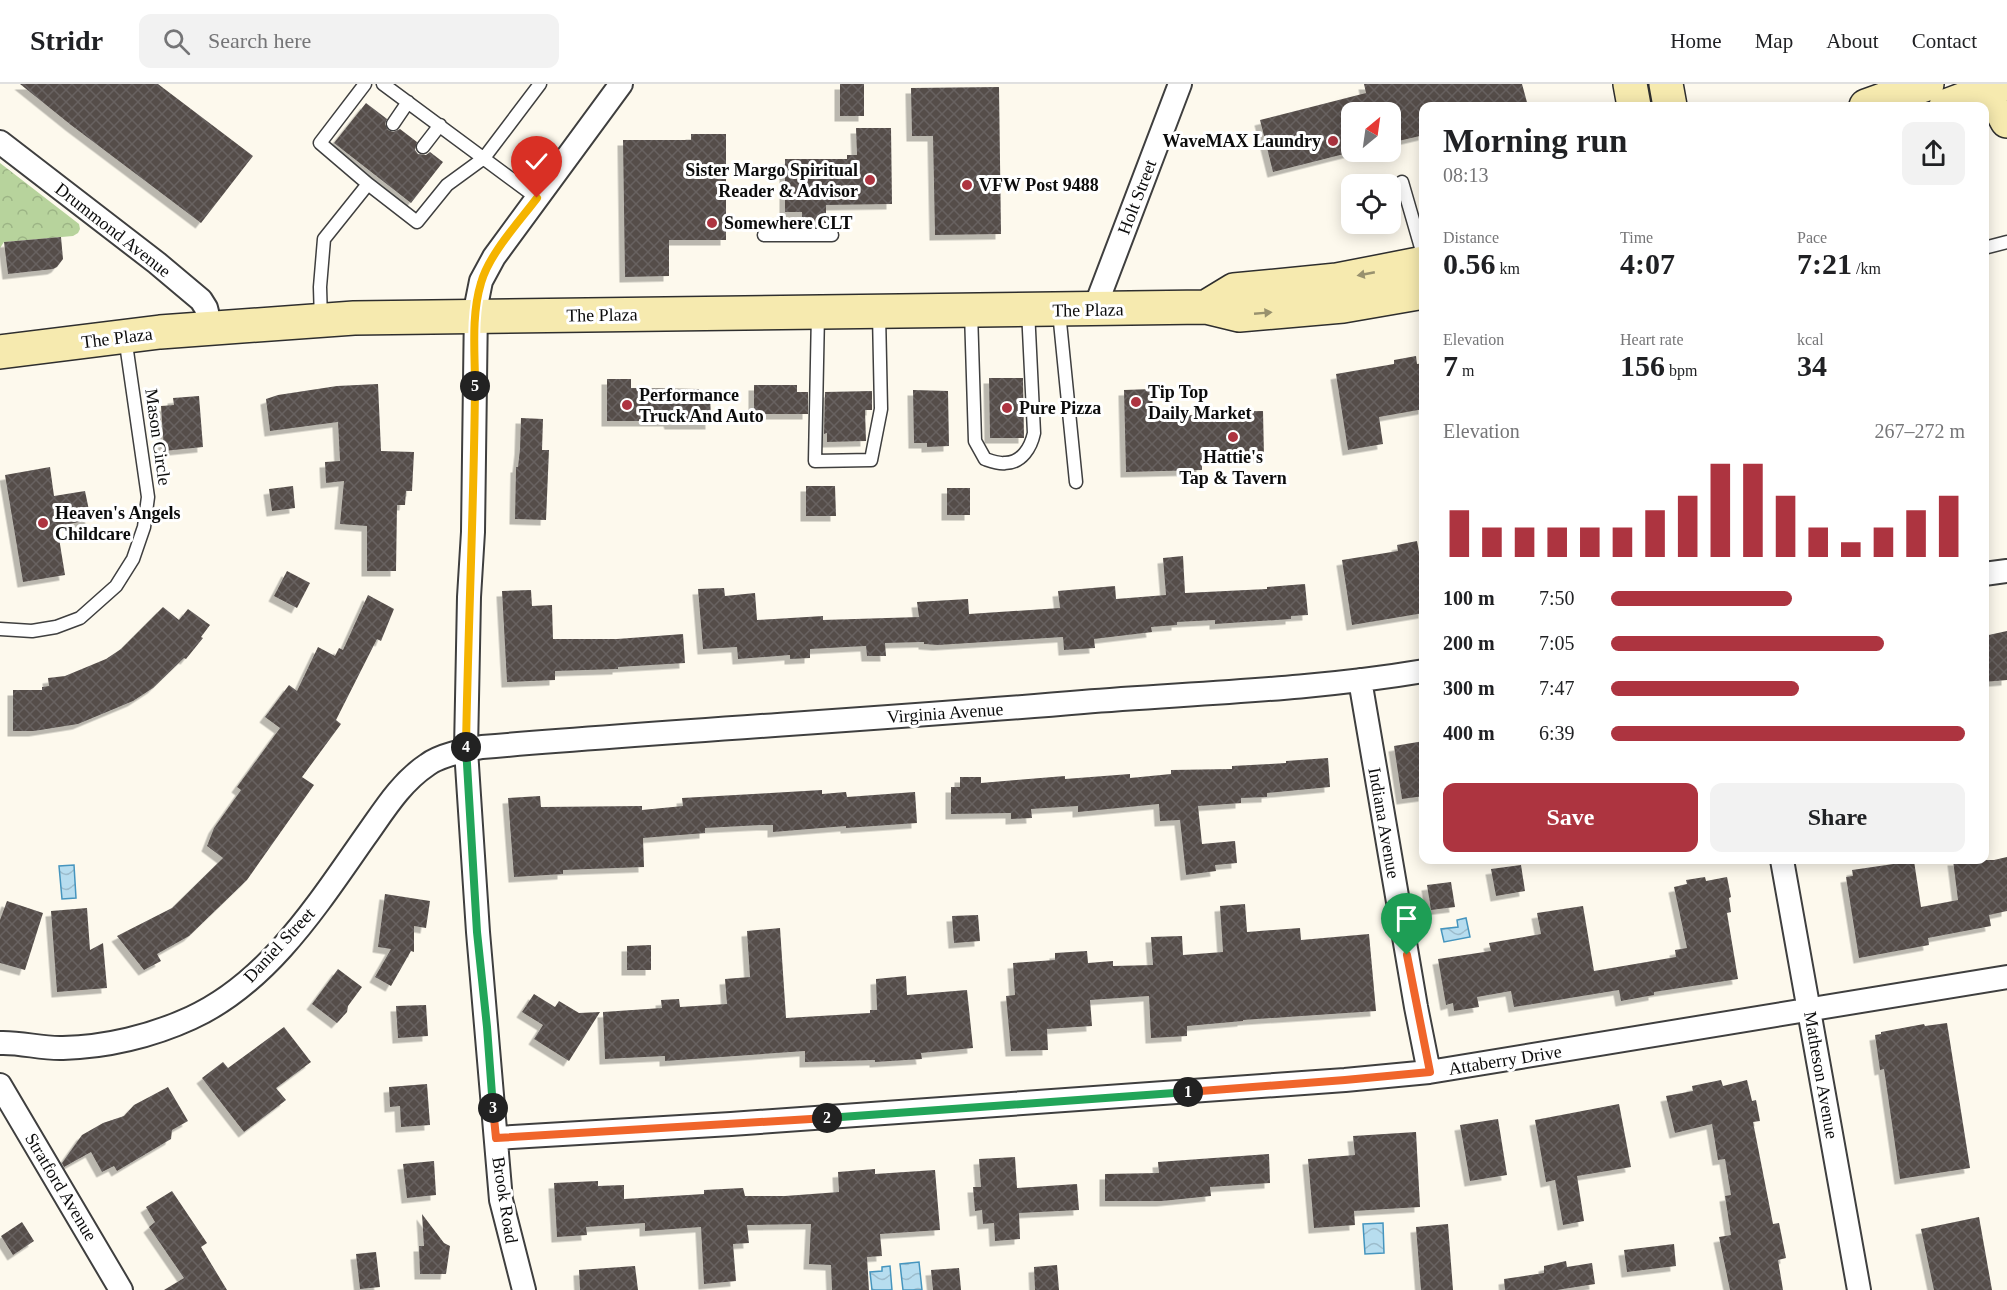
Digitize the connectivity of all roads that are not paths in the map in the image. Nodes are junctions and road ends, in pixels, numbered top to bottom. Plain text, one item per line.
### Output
1 (365, 84) edge
2 (383, 84) edge
3 (540, 84) edge
4 (621, 84) edge
5 (1180, 84) edge
6 (1630, 84) edge
7 (1666, 84) edge
8 (1927, 84) edge
9 (1997, 87) edge
10 (408, 102) junction
11 (1633, 102) edge
12 (1670, 102) edge
13 (1877, 102) edge
14 (1957, 102) edge
15 (2007, 121) edge
16 (393, 124) dead end
17 (440, 125) junction
18 (0, 142) edge
19 (423, 147) dead end
20 (484, 158) junction
21 (1402, 182) dead end
22 (368, 184) junction
23 (537, 198) junction
24 (764, 235) dead end
25 (832, 235) dead end
26 (2007, 242) edge
27 (1419, 243) edge
28 (1989, 247) edge
29 (1419, 262) edge
30 (1419, 293) edge
31 (1206, 307) junction
32 (1043, 310) junction
33 (1094, 310) junction
34 (879, 311) junction
35 (971, 311) junction
36 (818, 312) junction
37 (475, 318) junction
38 (321, 321) junction
39 (212, 328) junction
40 (125, 337) junction
41 (0, 352) edge
42 (1076, 482) dead end
43 (2007, 571) edge
44 (1989, 573) edge
45 (0, 629) edge
46 (1419, 671) edge
47 (1360, 680) junction
48 (466, 750) junction
49 (1783, 864) edge
50 (2007, 977) edge
51 (1809, 1010) junction
52 (0, 1043) edge
53 (1430, 1072) junction
54 (0, 1085) edge
55 (496, 1138) junction
56 (121, 1290) edge
57 (525, 1290) edge
58 (1859, 1290) edge

1 - 22 lane
2 - 10 lane
3 - 20 lane
4 - 23 street, Brook Road
5 - 33 street, Holt Street
6 - 11 main road
7 - 12 main road
8 - 13 main road
9 - 14 main road
9 - 15 main road
10 - 16 lane
10 - 17 lane
17 - 19 lane
17 - 20 lane
18 - 39 street, Drummond Avenue
20 - 22 lane
20 - 23 lane
21 - 27 lane
22 - 38 lane
23 - 37 street, Brook Road
24 - 25 lane
26 - 28 lane
29 -> 31 main road, The Plaza
31 -> 30 main road, The Plaza
31 - 33 main road, The Plaza
32 - 33 main road, The Plaza
32 - 35 main road, The Plaza
32 - 35 lane
32 - 42 lane
34 - 35 main road, The Plaza
34 - 36 main road, The Plaza
34 - 36 lane
36 - 37 main road, The Plaza
37 - 38 main road, The Plaza
37 - 48 street, Brook Road
38 - 39 main road, The Plaza
39 - 40 main road, The Plaza
40 - 41 main road, The Plaza
40 - 45 lane, Mason Circle
43 - 44 street
46 - 47 street, Virginia Avenue
47 - 48 street, Virginia Avenue
47 - 53 street, Indiana Avenue
48 - 52 street, Daniel Street
48 - 55 street, Brook Road
49 - 51 street, Matheson Avenue
50 - 51 street, Attaberry Drive
51 - 53 street, Attaberry Drive
51 - 58 street, Matheson Avenue
53 - 55 street, Attaberry Drive
54 - 56 street, Stratford Avenue
55 - 57 street, Brook Road

